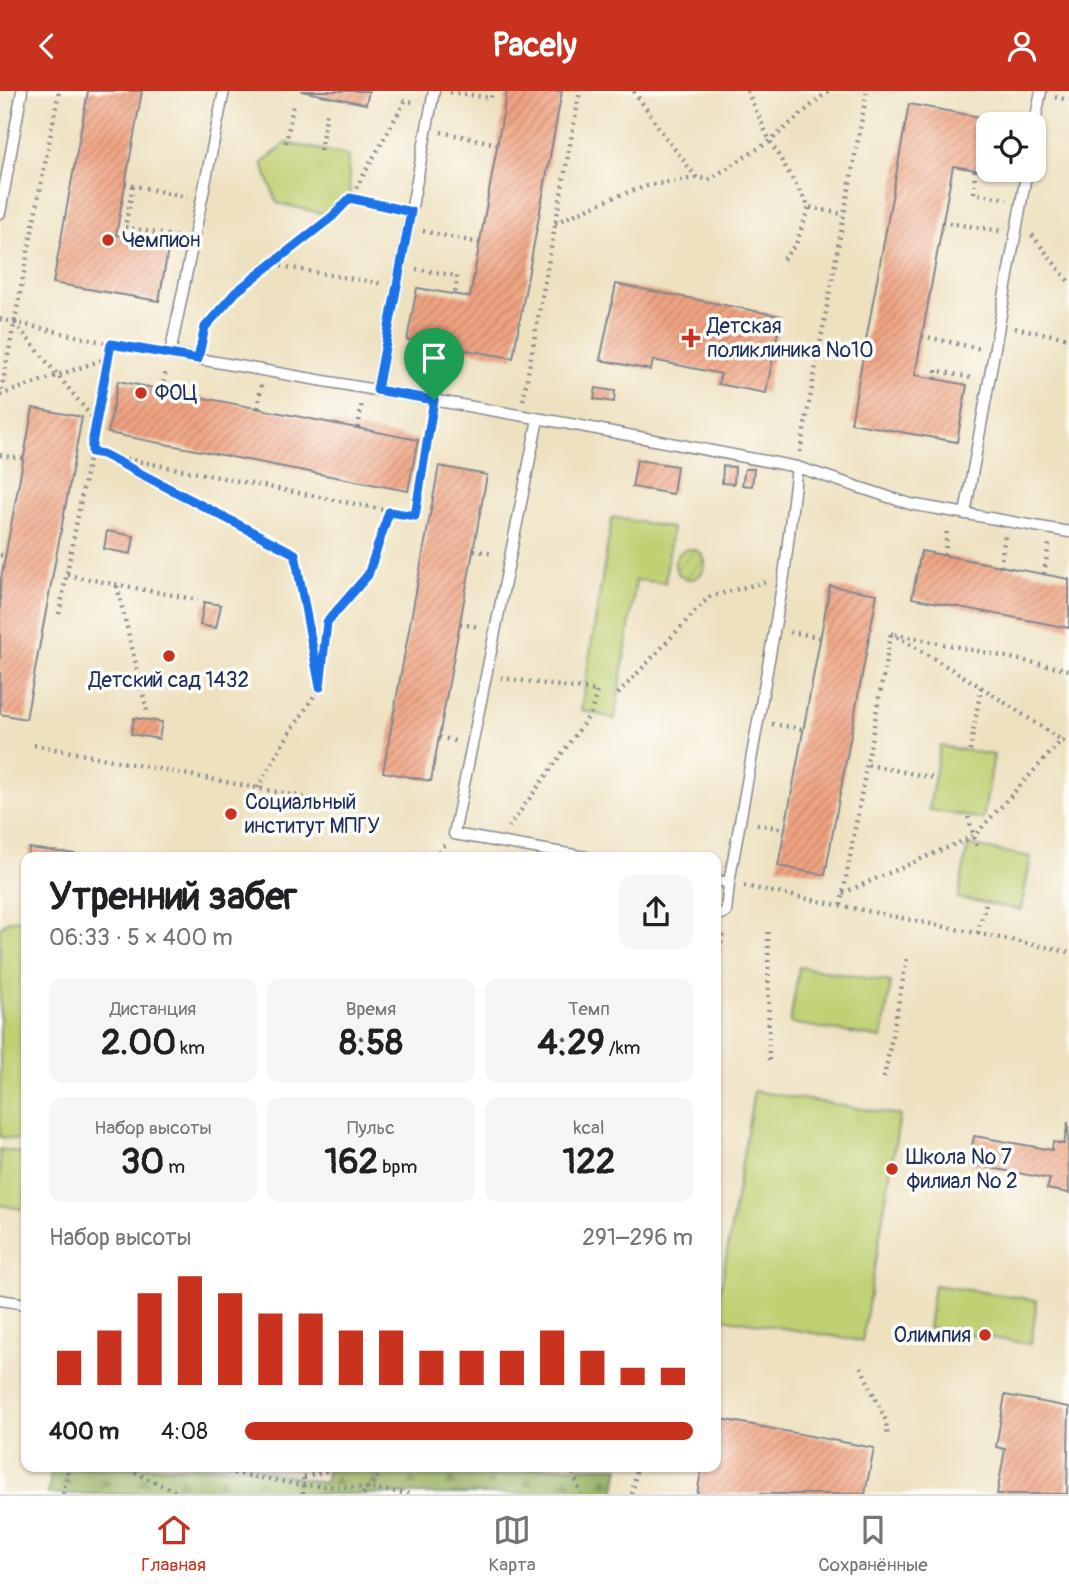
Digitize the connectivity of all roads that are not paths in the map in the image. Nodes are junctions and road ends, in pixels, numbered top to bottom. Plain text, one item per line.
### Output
1 (22, 91) edge
2 (223, 91) edge
3 (434, 91) edge
4 (1041, 91) edge
5 (1037, 112) edge
6 (1025, 182) edge
7 (0, 213) edge
8 (377, 390) junction
9 (538, 419) junction
10 (797, 467) junction
11 (965, 515) junction
12 (1069, 532) edge
13 (557, 852) edge
14 (721, 881) edge
15 (729, 883) junction
16 (721, 914) edge
17 (0, 1300) edge
18 (21, 1303) edge

1 - 7 lane
2 - 8 lane
3 - 8 lane
4 - 5 lane
6 - 11 lane
8 - 9 lane
9 - 10 lane
9 - 13 lane
10 - 11 lane
10 - 15 lane
11 - 12 lane
14 - 15 lane
15 - 16 lane
17 - 18 lane

